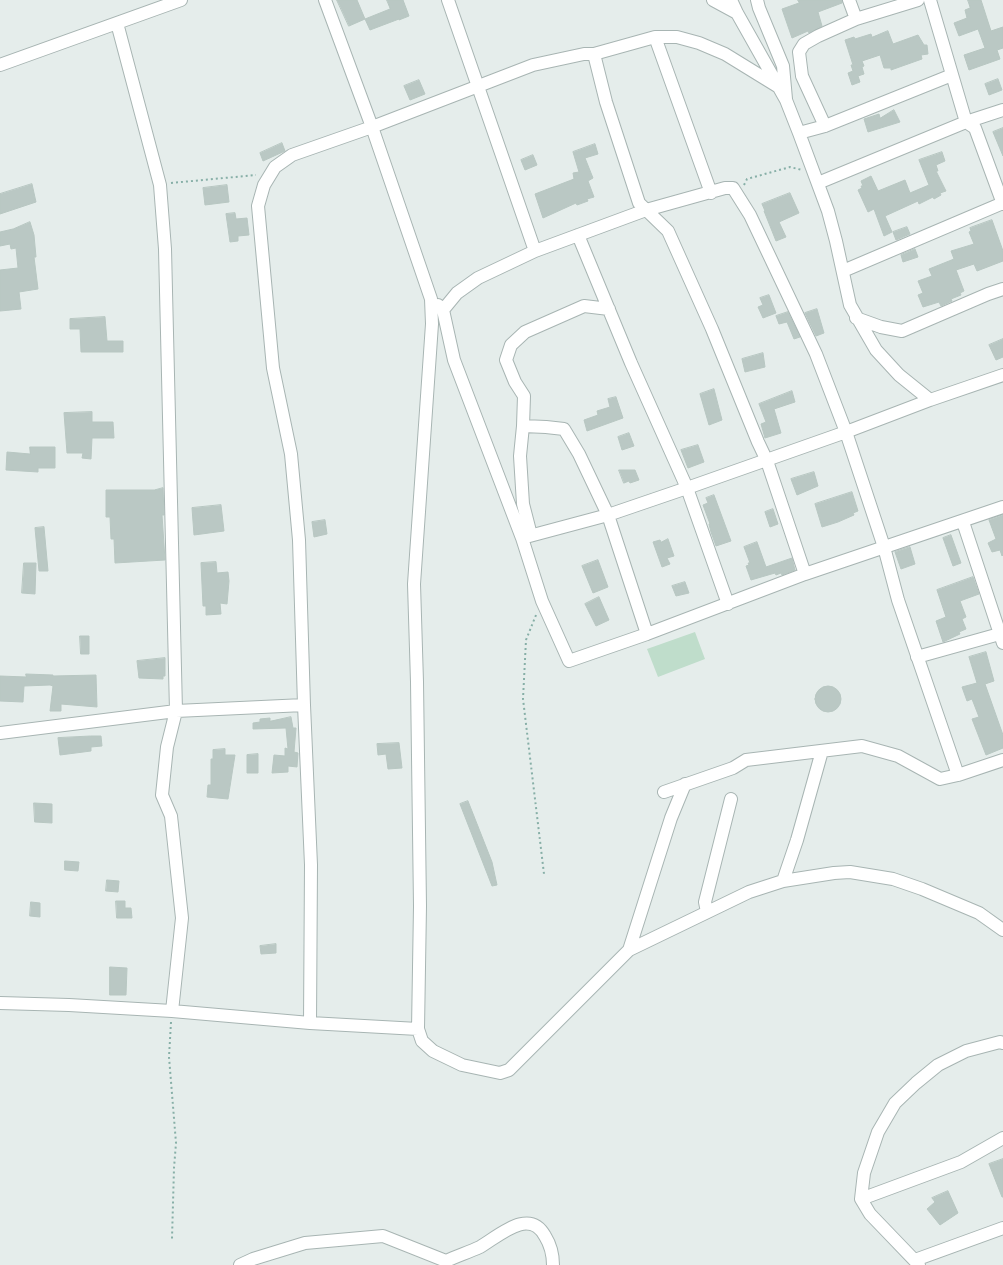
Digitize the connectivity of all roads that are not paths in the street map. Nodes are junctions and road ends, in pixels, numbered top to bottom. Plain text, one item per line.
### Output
1 (181, 0) edge
2 (325, 0) edge
3 (448, 0) edge
4 (713, 0) edge
5 (731, 0) edge
6 (757, 0) edge
7 (849, 0) edge
8 (918, 0) edge
9 (930, 0) edge
10 (736, 13) junction
11 (856, 19) junction
12 (117, 23) junction
13 (655, 37) junction
14 (594, 54) junction
15 (0, 65) edge
16 (952, 76) junction
17 (478, 85) junction
18 (777, 86) junction
19 (786, 100) junction
20 (1003, 110) edge
21 (966, 122) junction
22 (825, 126) junction
23 (372, 127) junction
24 (799, 133) junction
25 (816, 179) junction
26 (711, 192) junction
27 (1003, 203) edge
28 (646, 210) junction
29 (578, 235) junction
30 (535, 251) junction
31 (843, 271) junction
32 (1003, 289) edge
33 (431, 299) junction
34 (609, 309) junction
35 (443, 310) junction
36 (856, 318) junction
37 (1003, 375) edge
38 (930, 400) junction
39 (523, 426) junction
40 (846, 432) junction
41 (767, 461) junction
42 (687, 488) junction
43 (1003, 507) edge
44 (608, 515) junction
45 (963, 522) junction
46 (527, 537) junction
47 (884, 547) junction
48 (806, 574) junction
49 (728, 604) junction
50 (648, 634) junction
51 (1002, 637) edge
52 (917, 657) junction
53 (304, 705) junction
54 (176, 711) junction
55 (0, 733) edge
56 (822, 751) junction
57 (1003, 760) edge
58 (958, 775) junction
59 (685, 784) junction
60 (664, 792) dead end
61 (731, 799) dead end
62 (783, 881) junction
63 (707, 912) junction
64 (1003, 930) edge
65 (629, 950) junction
66 (0, 1003) edge
67 (172, 1011) junction
68 (310, 1023) junction
69 (418, 1029) junction
70 (1003, 1043) edge
71 (1003, 1138) edge
72 (861, 1199) junction
73 (1003, 1228) edge
74 (550, 1261) edge
75 (917, 1263) edge
76 (240, 1265) edge

1 - 12 street
2 - 23 street
3 - 17 street
4 - 10 street
5 - 10 street
6 - 19 street
7 - 11 street
8 - 11 street
9 - 16 street
10 - 18 street
11 - 22 street
12 - 15 street
12 - 54 street
13 - 14 street
13 - 18 street
13 - 26 street
14 - 17 street
14 - 28 street
16 - 21 street
16 - 22 street
17 - 23 street
17 - 30 street
18 - 19 street
19 - 24 street
20 - 21 street
21 - 25 street
21 - 27 street
22 - 24 street
23 - 33 street
23 - 53 street
24 - 25 street
25 - 31 street
26 - 28 street
26 - 40 street
27 - 31 street
28 - 29 street
28 - 41 street
29 - 30 street
29 - 34 street
30 - 35 street
31 - 36 street
32 - 36 street
33 - 35 street
33 - 69 street
34 - 39 street
34 - 42 street
35 - 46 street
36 - 38 street
37 - 38 street
38 - 40 street
39 - 44 street
39 - 46 street
40 - 41 street
40 - 47 street
41 - 42 street
41 - 48 street
42 - 44 street
42 - 49 street
43 - 45 street
44 - 46 street
44 - 50 street
45 - 47 street
45 - 51 street
46 - 50 street
47 - 48 street
47 - 52 street
48 - 49 street
49 - 50 street
51 - 52 street
52 - 58 street
53 - 54 street
53 - 68 street
54 - 55 street
54 - 67 street
56 - 58 street
56 - 59 street
56 - 62 street
57 - 58 street
59 - 60 street
59 - 65 street
61 - 63 street
62 - 63 street
62 - 64 street
63 - 65 street
65 - 69 street
66 - 67 street
67 - 68 street
68 - 69 street
70 - 72 street
71 - 72 street
72 - 75 street
73 - 75 street
74 - 76 street

